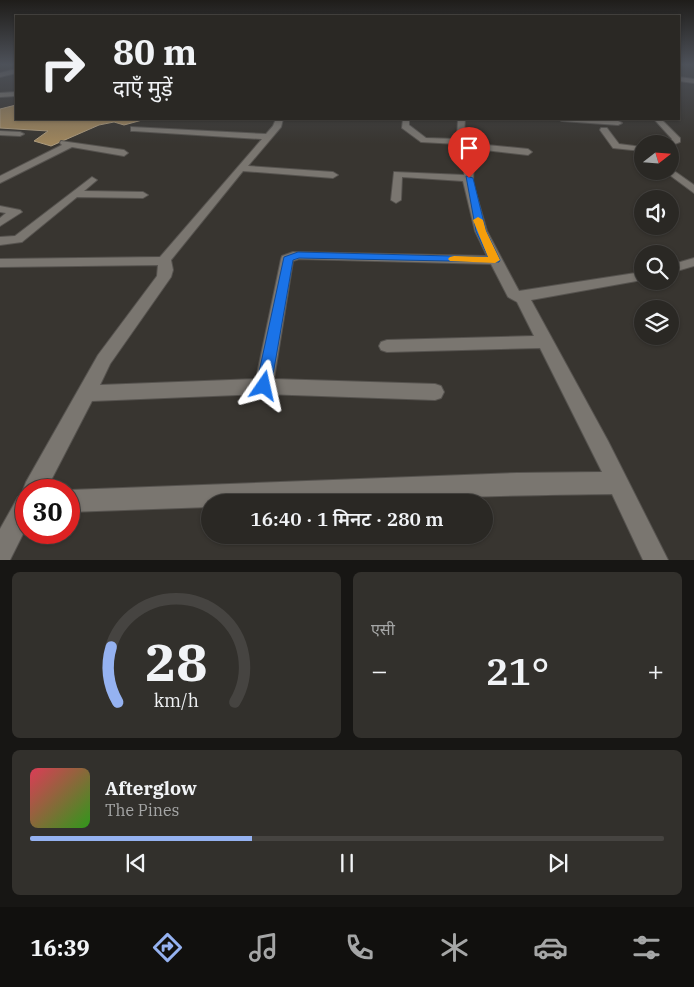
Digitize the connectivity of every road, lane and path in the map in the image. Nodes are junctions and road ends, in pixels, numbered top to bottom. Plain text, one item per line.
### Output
1 (15, 94) edge
2 (0, 95) edge
3 (279, 120) edge
4 (406, 120) edge
5 (462, 120) edge
6 (576, 120) edge
7 (657, 120) edge
8 (618, 123) dead end
9 (134, 129) dead end
10 (604, 130) dead end
11 (0, 133) edge
12 (20, 134) dead end
13 (671, 135) edge
14 (268, 137) junction
15 (461, 143) junction
16 (634, 148) edge
17 (528, 152) dead end
18 (124, 153) dead end
19 (241, 168) junction
20 (333, 175) dead end
21 (469, 178) junction
22 (679, 178) edge
23 (0, 180) edge
24 (92, 180) dead end
25 (694, 190) edge
26 (74, 194) junction
27 (143, 195) dead end
28 (396, 200) dead end
29 (0, 209) edge
30 (0, 223) edge
31 (0, 241) edge
32 (495, 260) junction
33 (164, 261) junction
34 (694, 262) edge
35 (0, 263) edge
36 (679, 267) edge
37 (634, 277) edge
38 (522, 296) junction
39 (546, 342) junction
40 (387, 346) dead end
41 (264, 386) junction
42 (434, 392) dead end
43 (86, 393) junction
44 (40, 479) edge
45 (618, 483) junction
46 (80, 501) edge
47 (15, 525) edge
48 (0, 553) edge
49 (656, 560) edge

1 - 2 street
3 - 14 street
4 - 15 street
5 - 15 street
6 - 8 street
7 - 13 street
9 - 14 street
10 - 16 street
11 - 12 street
14 - 19 street
15 - 17 street
15 - 21 street
18 - 23 street
19 - 20 street
19 - 33 street
21 - 28 street
21 - 32 street
22 - 25 street
24 - 26 street
26 - 27 street
26 - 31 street
29 - 30 street
32 - 38 street
32 - 41 street
33 - 35 street
33 - 43 street
34 - 36 street
37 - 38 street
38 - 39 street
39 - 40 street
39 - 45 street
41 - 42 street
41 - 43 street
43 - 44 street
45 - 46 street
45 - 49 street
47 - 48 street

